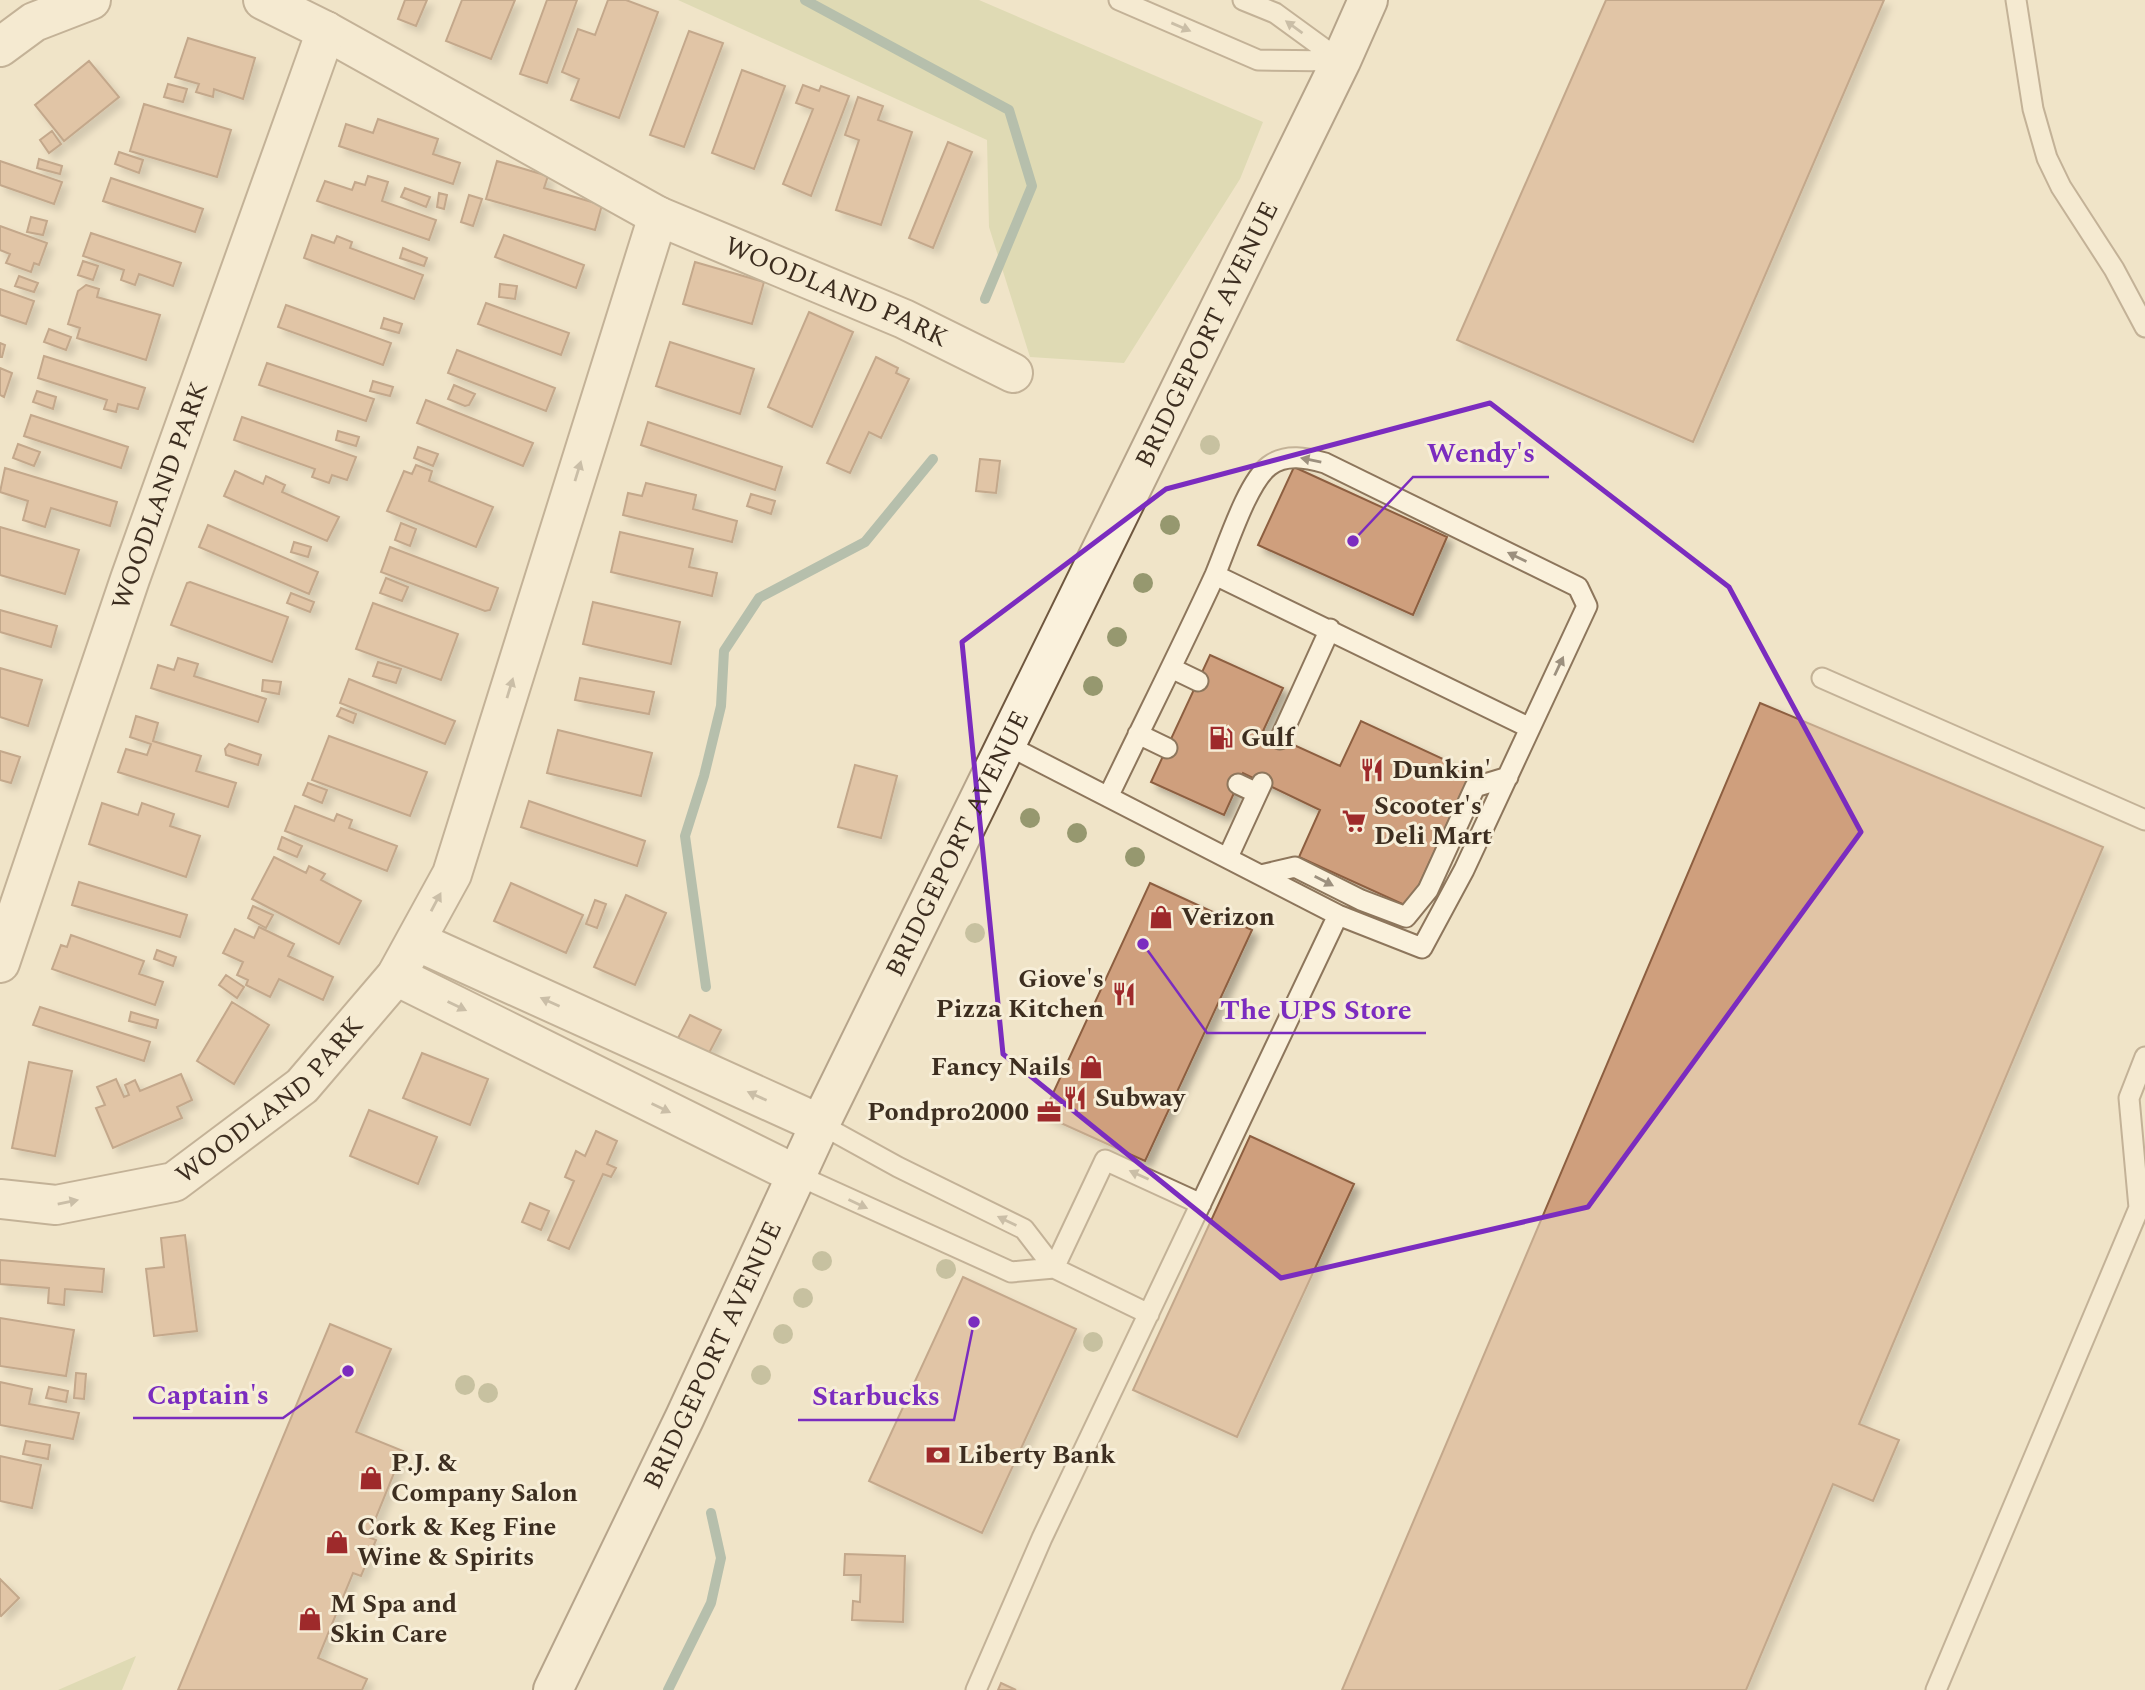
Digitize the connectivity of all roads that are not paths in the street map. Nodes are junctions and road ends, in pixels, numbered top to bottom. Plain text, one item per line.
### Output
1 (91, 0) edge
2 (262, 0) edge
3 (1119, 0) edge
4 (1243, 0) edge
5 (1368, 0) edge
6 (2016, 0) edge
7 (327, 32) junction
8 (0, 47) edge
9 (1341, 61) junction
10 (658, 216) junction
11 (2145, 327) edge
12 (1013, 373) dead end
13 (1215, 575) junction
14 (1330, 629) junction
15 (1171, 668) junction
16 (1822, 678) dead end
17 (1198, 681) dead end
18 (1280, 725) dead end
19 (1530, 728) junction
20 (1138, 734) junction
21 (1007, 745) junction
22 (1167, 748) dead end
23 (1508, 777) junction
24 (1238, 784) dead end
25 (1109, 795) junction
26 (2145, 820) edge
27 (1228, 857) junction
28 (1261, 875) junction
29 (1338, 915) junction
30 (415, 941) junction
31 (0, 962) edge
32 (396, 976) junction
33 (2145, 1057) edge
34 (820, 1124) junction
35 (797, 1175) junction
36 (0, 1199) edge
37 (1201, 1203) junction
38 (2142, 1206) edge
39 (1054, 1268) junction
40 (1149, 1314) junction
41 (553, 1690) edge
42 (976, 1690) edge
43 (1936, 1690) edge

1 - 8 street
2 - 7 street, WOODLAND PARK
3 -> 9 lane
9 -> 4 lane
5 - 9 street, BRIDGEPORT AVENUE
6 - 11 lane
7 - 10 street, WOODLAND PARK
7 - 31 street, WOODLAND PARK
9 - 21 street, BRIDGEPORT AVENUE
10 - 12 street, WOODLAND PARK
30 -> 10 street, WOODLAND PARK
13 - 14 lane
13 - 15 lane
19 -> 13 lane
14 - 18 lane
14 - 19 lane
15 - 17 lane
15 - 20 lane
16 - 26 lane
19 - 23 lane
20 - 22 lane
20 - 25 lane
21 - 25 lane
21 - 34 street, BRIDGEPORT AVENUE
28 -> 23 lane
23 - 29 lane
24 - 27 lane
25 - 27 lane
27 - 28 lane
28 - 29 lane
29 - 37 lane
30 - 32 street, WOODLAND PARK
34 -> 30 street
32 -> 35 street
36 -> 32 street, WOODLAND PARK
33 - 38 lane
34 - 35 street, BRIDGEPORT AVENUE
39 -> 34 lane
35 -> 39 lane
35 - 41 street, BRIDGEPORT AVENUE
37 -> 39 lane
37 - 40 lane
38 - 43 lane
39 - 40 lane
40 - 42 lane

